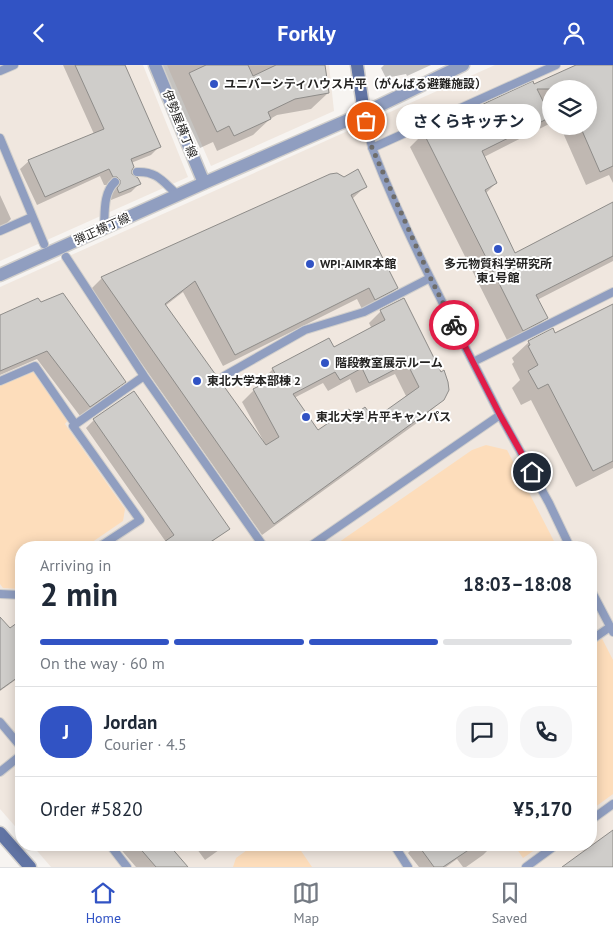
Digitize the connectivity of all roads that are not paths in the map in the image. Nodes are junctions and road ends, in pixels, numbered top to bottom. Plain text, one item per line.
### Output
1 (14, 65) edge
2 (156, 65) edge
3 (357, 65) edge
4 (463, 65) edge
5 (556, 65) edge
6 (0, 71) edge
7 (364, 113) junction
8 (0, 138) edge
9 (372, 148) junction
10 (136, 172) dead end
11 (114, 182) dead end
12 (204, 183) junction
13 (178, 195) junction
14 (32, 217) junction
15 (104, 228) junction
16 (0, 231) edge
17 (44, 244) dead end
18 (66, 257) dead end
19 (0, 275) edge
20 (430, 277) junction
21 (613, 292) edge
22 (473, 361) junction
23 (144, 376) junction
24 (224, 376) dead end
25 (0, 381) edge
26 (500, 415) junction
27 (75, 424) junction
28 (108, 541) edge
29 (260, 541) edge
30 (318, 541) edge
31 (567, 541) edge
32 (0, 594) edge
33 (15, 595) edge
34 (597, 601) edge
35 (612, 630) edge
36 (597, 637) edge
37 (0, 722) edge
38 (15, 740) edge
39 (15, 760) edge
40 (0, 772) edge
41 (613, 804) edge
42 (597, 816) edge
43 (0, 833) edge
44 (15, 850) edge
45 (16, 851) edge
46 (115, 851) edge
47 (398, 851) edge
48 (548, 851) edge
49 (30, 867) edge
50 (127, 867) edge
51 (408, 867) edge
52 (526, 867) edge

1 - 6 lane
2 - 12 street, 伊勢屋横丁線
3 - 7 street
4 - 7 street, 弾正横丁線
5 - 9 lane
7 - 9 lane
7 - 12 street, 弾正横丁線
8 - 14 lane
9 - 20 lane
10 - 13 lane
11 - 15 lane
12 - 13 street, 弾正横丁線
13 - 15 street, 弾正横丁線
14 - 16 lane
14 - 17 lane
15 - 19 street, 弾正横丁線
18 - 23 lane
20 - 22 lane
20 - 24 lane
21 - 22 lane
22 - 26 lane
23 - 27 lane
23 - 29 lane
25 - 27 lane
26 - 30 lane
26 - 31 lane
27 - 28 lane
32 - 33 lane
34 - 35 lane
35 - 36 lane
37 - 38 lane
39 - 40 lane
41 - 42 lane
43 - 44 street
45 - 49 street
46 - 50 lane
47 - 51 lane
48 - 52 lane

